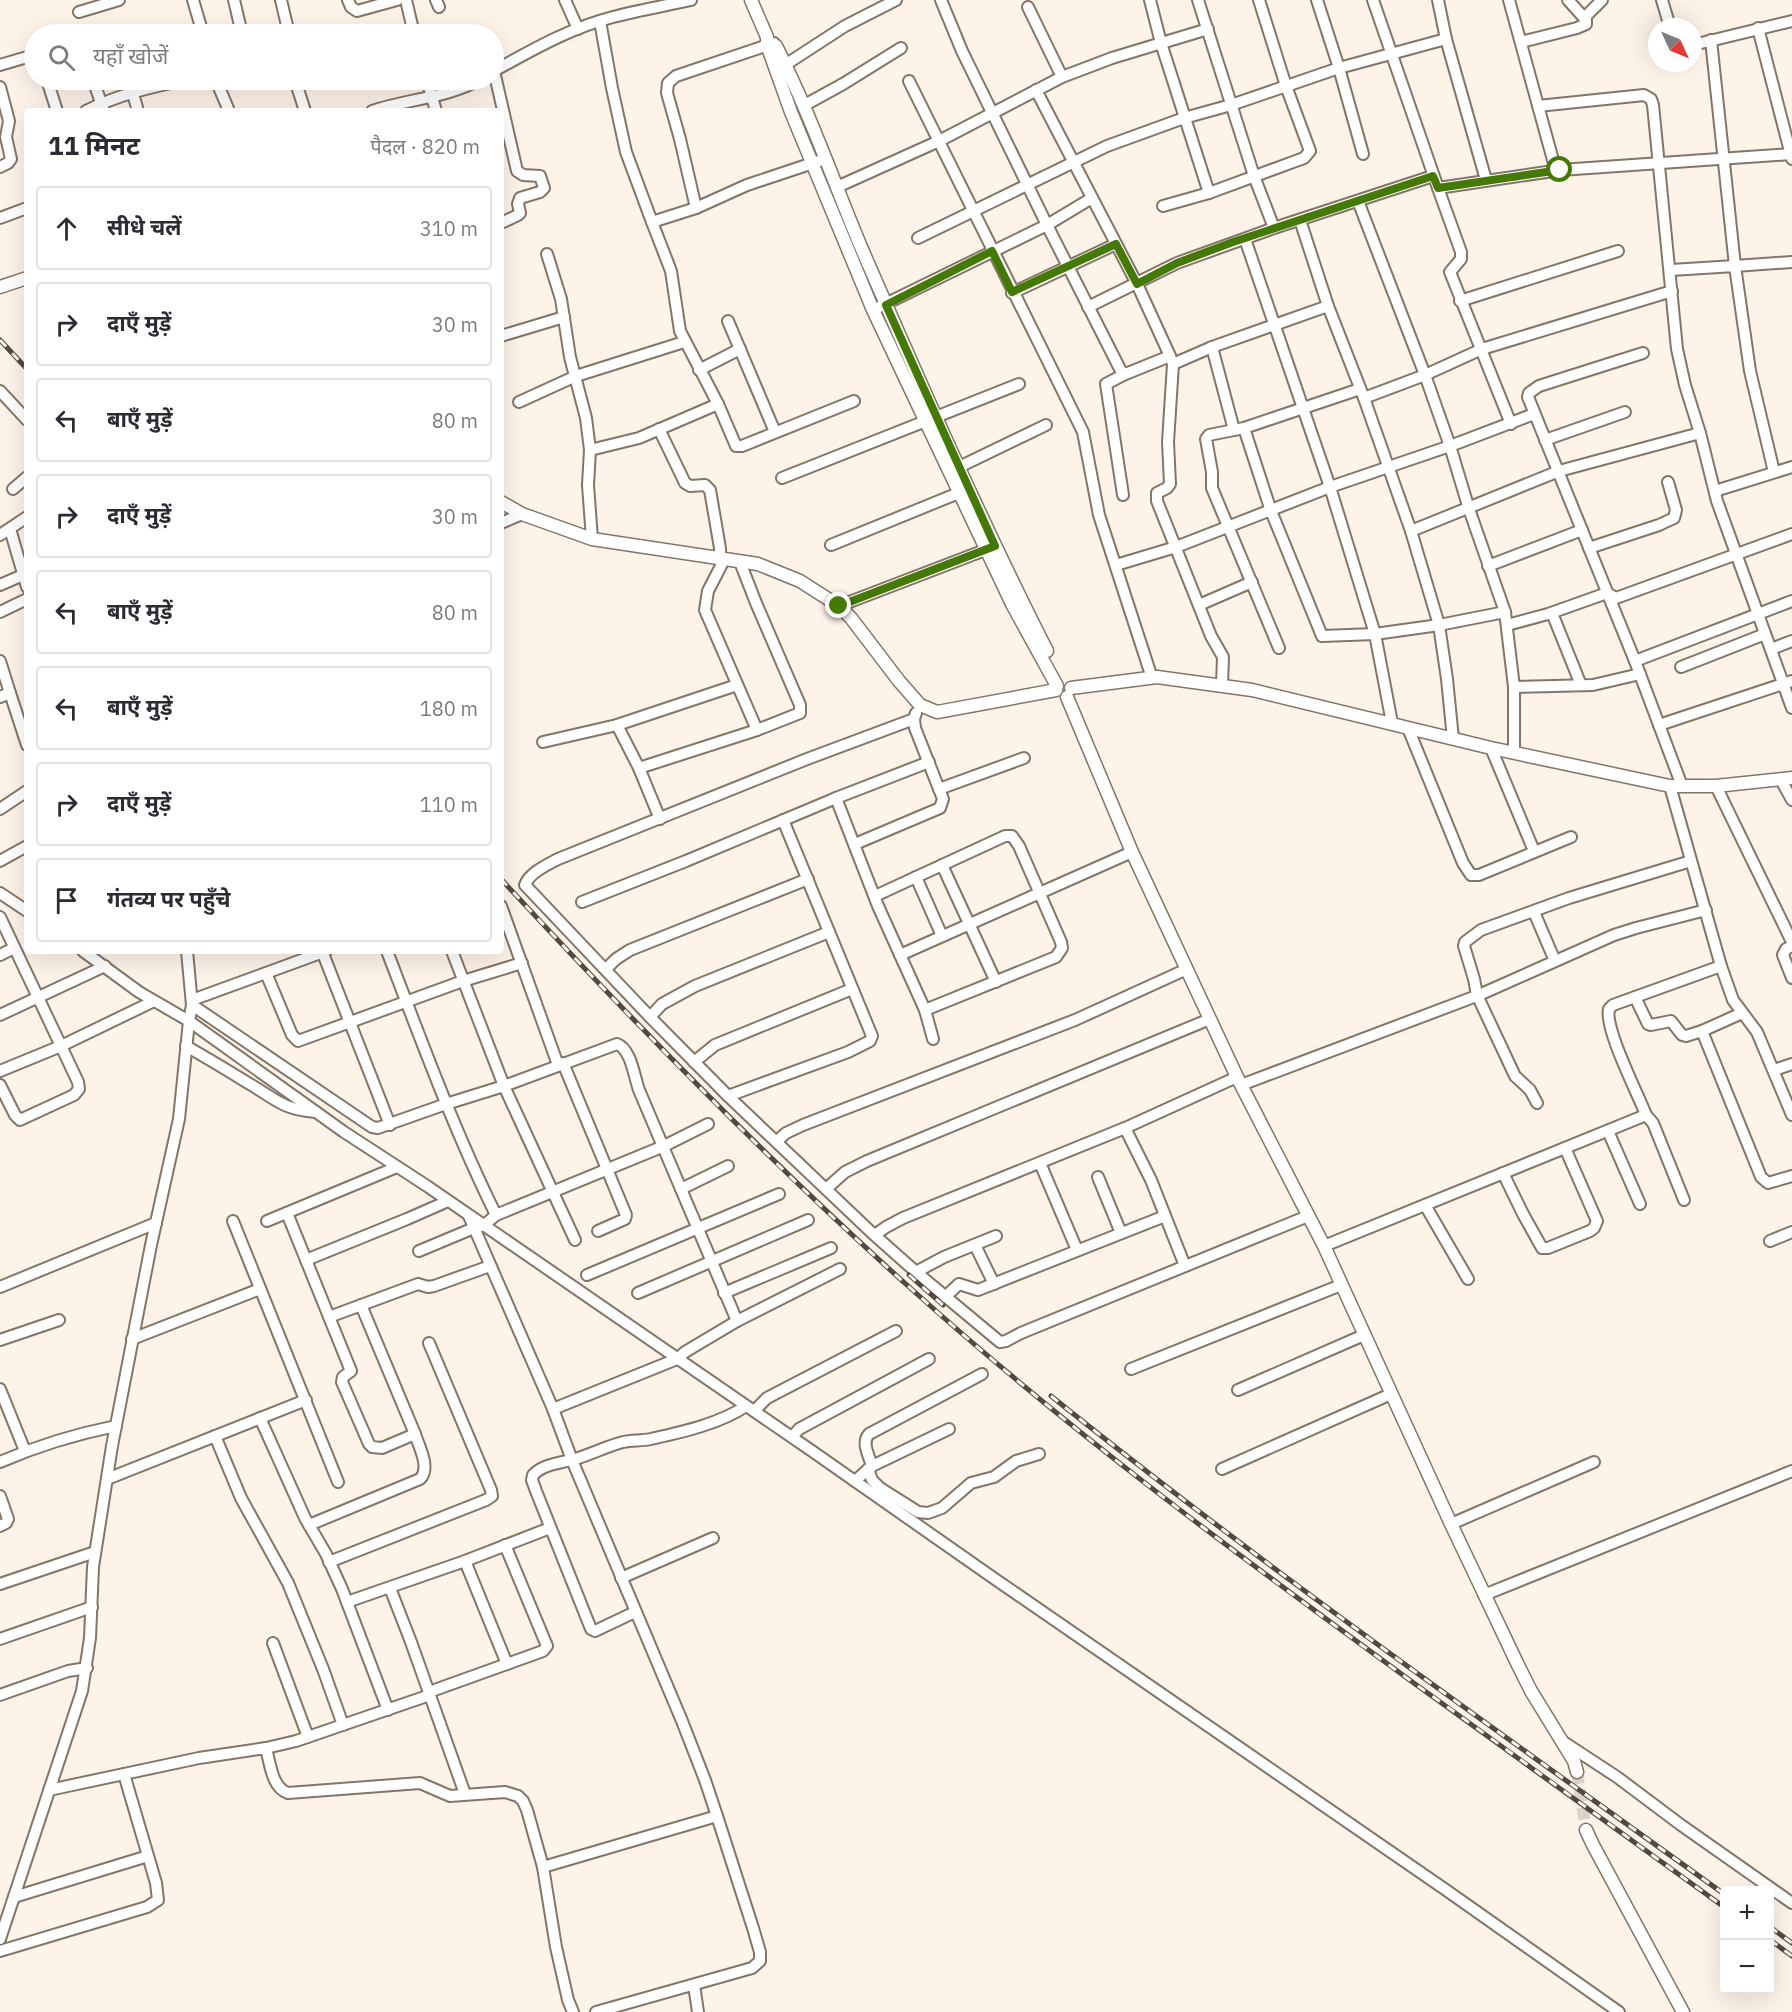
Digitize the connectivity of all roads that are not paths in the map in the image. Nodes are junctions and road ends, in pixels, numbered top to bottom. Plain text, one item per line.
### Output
1 (119, 0) edge
2 (193, 0) edge
3 (234, 0) edge
4 (281, 0) edge
5 (348, 0) edge
6 (397, 0) edge
7 (406, 0) edge
8 (565, 0) edge
9 (691, 0) edge
10 (751, 0) edge
11 (896, 0) edge
12 (941, 0) edge
13 (1150, 0) edge
14 (1198, 0) edge
15 (1259, 0) edge
16 (1317, 0) edge
17 (1373, 0) edge
18 (1438, 0) edge
19 (1509, 0) edge
20 (1568, 0) edge
21 (1602, 0) edge
22 (1662, 0) edge
23 (1028, 7) dead end
24 (79, 12) dead end
25 (1584, 18) junction
26 (1667, 18) edge
27 (600, 21) junction
28 (1792, 21) edge
29 (200, 24) edge
30 (240, 24) edge
31 (287, 24) edge
32 (412, 24) edge
33 (1758, 28) junction
34 (578, 29) junction
35 (1208, 29) junction
36 (1446, 39) junction
37 (1711, 40) junction
38 (769, 42) junction
39 (1521, 42) junction
40 (1702, 42) edge
41 (1161, 43) junction
42 (901, 48) dead end
43 (1392, 54) junction
44 (24, 58) edge
45 (0, 65) edge
46 (785, 65) junction
47 (504, 66) edge
48 (1339, 68) junction
49 (1062, 77) junction
50 (909, 81) dead end
51 (1286, 86) junction
52 (0, 87) edge
53 (50, 90) edge
54 (97, 90) edge
55 (138, 90) edge
56 (220, 90) edge
57 (299, 90) edge
58 (430, 90) edge
59 (453, 90) edge
60 (498, 90) edge
61 (1036, 90) junction
62 (133, 91) junction
63 (432, 96) junction
64 (1231, 105) junction
65 (803, 106) junction
66 (1538, 106) junction
67 (103, 107) edge
68 (1792, 107) edge
69 (56, 108) edge
70 (137, 108) edge
71 (227, 108) edge
72 (304, 108) edge
73 (383, 108) edge
74 (435, 108) edge
75 (503, 108) edge
76 (1780, 111) junction
77 (504, 114) edge
78 (994, 114) junction
79 (1184, 118) junction
80 (939, 141) junction
81 (1363, 154) dead end
82 (1792, 154) edge
83 (1792, 159) edge
84 (1723, 160) junction
85 (819, 161) junction
86 (1074, 163) junction
87 (1659, 164) junction
88 (0, 167) edge
89 (1556, 171) junction
90 (1254, 176) junction
91 (1433, 176) junction
92 (1486, 180) junction
93 (1028, 184) junction
94 (837, 187) junction
95 (1438, 188) junction
96 (1209, 193) junction
97 (1092, 198) junction
98 (1358, 201) junction
99 (1163, 206) dead end
100 (696, 208) junction
101 (24, 209) edge
102 (973, 211) junction
103 (0, 218) edge
104 (1300, 220) junction
105 (504, 222) edge
106 (652, 222) junction
107 (1047, 225) junction
108 (1274, 228) junction
109 (918, 238) dead end
110 (1245, 239) junction
111 (1116, 244) junction
112 (992, 251) junction
113 (1618, 251) dead end
114 (547, 254) dead end
115 (1792, 262) edge
116 (1735, 266) junction
117 (1068, 267) junction
118 (1671, 270) junction
119 (24, 279) edge
120 (1137, 284) junction
121 (0, 287) edge
122 (1672, 291) junction
123 (1012, 292) junction
124 (1460, 301) junction
125 (886, 305) junction
126 (1328, 306) junction
127 (1088, 308) junction
128 (873, 310) junction
129 (564, 317) junction
130 (728, 321) dead end
131 (1275, 324) junction
132 (504, 335) edge
133 (684, 342) junction
134 (1212, 347) junction
135 (740, 349) junction
136 (1482, 350) junction
137 (1643, 353) dead end
138 (1171, 360) junction
139 (699, 369) junction
140 (1123, 375) junction
141 (1425, 375) junction
142 (576, 376) junction
143 (1019, 384) dead end
144 (0, 391) edge
145 (918, 391) junction
146 (1362, 393) junction
147 (854, 401) dead end
148 (519, 402) dead end
149 (718, 404) junction
150 (1303, 410) junction
151 (1625, 412) dead end
152 (1534, 414) junction
153 (24, 417) edge
154 (931, 418) junction
155 (1511, 424) junction
156 (1046, 425) dead end
157 (659, 429) junction
158 (1239, 429) junction
159 (775, 432) junction
160 (1700, 433) junction
161 (1545, 440) junction
162 (1450, 446) junction
163 (590, 450) junction
164 (959, 467) junction
165 (1390, 467) junction
166 (1792, 467) edge
167 (1559, 471) junction
168 (1774, 472) junction
169 (782, 478) dead end
170 (24, 480) edge
171 (1668, 482) dead end
172 (1330, 487) junction
173 (13, 489) dead end
174 (965, 491) junction
175 (1715, 491) junction
176 (1123, 495) dead end
177 (504, 504) edge
178 (1469, 509) junction
179 (1271, 511) junction
180 (522, 514) junction
181 (24, 520) edge
182 (504, 523) edge
183 (1229, 527) junction
184 (1582, 530) junction
185 (1412, 531) junction
186 (5, 532) edge
187 (1792, 534) edge
188 (592, 539) junction
189 (831, 545) dead end
190 (991, 547) junction
191 (1176, 547) junction
192 (1589, 548) junction
193 (1735, 555) junction
194 (722, 559) junction
195 (740, 562) junction
196 (1116, 566) junction
197 (1488, 566) junction
198 (23, 575) junction
199 (24, 578) edge
200 (1252, 582) junction
201 (0, 585) edge
202 (1607, 593) junction
203 (24, 600) edge
204 (1792, 601) edge
205 (1198, 605) junction
206 (839, 606) junction
207 (0, 612) edge
208 (1505, 612) junction
209 (1552, 613) junction
210 (1758, 614) junction
211 (1439, 625) junction
212 (1507, 625) junction
213 (1375, 634) junction
214 (1765, 634) junction
215 (1792, 641) edge
216 (1280, 648) dead end
217 (1771, 649) junction
218 (0, 661) edge
219 (1635, 661) junction
220 (1681, 667) dead end
221 (1640, 674) junction
222 (1152, 678) junction
223 (1788, 683) edge
224 (736, 685) junction
225 (1222, 685) junction
226 (1581, 685) junction
227 (1514, 687) junction
228 (1063, 689) junction
229 (5, 695) edge
230 (920, 705) junction
231 (1792, 708) edge
232 (914, 719) junction
233 (1392, 723) junction
234 (617, 725) junction
235 (1659, 725) junction
236 (1408, 728) junction
237 (757, 730) junction
238 (24, 738) edge
239 (1453, 739) junction
240 (543, 742) dead end
241 (1491, 747) junction
242 (1514, 753) junction
243 (1024, 758) dead end
244 (929, 762) junction
245 (639, 768) junction
246 (1787, 779) edge
247 (1676, 786) junction
248 (1716, 786) junction
249 (939, 789) junction
250 (24, 793) edge
251 (836, 798) junction
252 (1792, 800) edge
253 (0, 809) edge
254 (660, 819) junction
255 (783, 820) junction
256 (1572, 837) dead end
257 (855, 844) junction
258 (24, 848) edge
259 (1132, 852) junction
260 (1534, 852) junction
261 (0, 861) edge
262 (1691, 861) junction
263 (942, 865) junction
264 (916, 877) junction
265 (808, 879) junction
266 (0, 893) edge
267 (1040, 893) junction
268 (874, 896) junction
269 (582, 902) dead end
270 (24, 909) edge
271 (1706, 910) junction
272 (1534, 912) junction
273 (504, 914) edge
274 (0, 917) edge
275 (969, 925) junction
276 (829, 932) junction
277 (942, 936) junction
278 (1792, 944) edge
279 (14, 948) junction
280 (87, 954) edge
281 (187, 954) edge
282 (315, 954) edge
283 (324, 954) edge
284 (388, 954) edge
285 (453, 954) edge
286 (0, 955) edge
287 (900, 955) junction
288 (1555, 960) junction
289 (522, 963) junction
290 (105, 966) junction
291 (1721, 966) junction
292 (606, 969) junction
293 (1187, 969) junction
294 (266, 973) junction
295 (1792, 978) edge
296 (463, 981) junction
297 (996, 982) junction
298 (852, 989) junction
299 (1477, 995) junction
300 (1635, 997) junction
301 (37, 998) junction
302 (154, 1001) junction
303 (407, 1002) junction
304 (925, 1010) junction
305 (191, 1011) junction
306 (1743, 1013) junction
307 (0, 1015) edge
308 (650, 1017) junction
309 (1210, 1019) junction
310 (349, 1022) junction
311 (1702, 1031) junction
312 (933, 1040) dead end
313 (61, 1046) junction
314 (186, 1046) junction
315 (694, 1062) junction
316 (561, 1064) junction
317 (1792, 1064) edge
318 (1774, 1070) junction
319 (0, 1071) edge
320 (1239, 1081) junction
321 (504, 1086) junction
322 (2, 1093) edge
323 (728, 1096) junction
324 (1537, 1103) dead end
325 (446, 1104) junction
326 (316, 1112) junction
327 (1646, 1115) junction
328 (1792, 1115) edge
329 (708, 1124) dead end
330 (390, 1125) junction
331 (1125, 1128) junction
332 (1608, 1131) junction
333 (777, 1141) junction
334 (663, 1146) junction
335 (1565, 1148) junction
336 (1040, 1163) junction
337 (728, 1166) dead end
338 (397, 1167) junction
339 (606, 1170) junction
340 (1503, 1173) junction
341 (1792, 1176) edge
342 (1098, 1178) dead end
343 (827, 1188) junction
344 (681, 1189) junction
345 (552, 1191) junction
346 (779, 1194) dead end
347 (1684, 1200) dead end
348 (447, 1201) junction
349 (1640, 1203) dead end
350 (1425, 1205) junction
351 (287, 1213) junction
352 (1165, 1216) junction
353 (1308, 1216) junction
354 (808, 1220) dead end
355 (233, 1221) dead end
356 (267, 1221) dead end
357 (486, 1222) junction
358 (156, 1223) junction
359 (697, 1230) junction
360 (598, 1231) dead end
361 (1792, 1232) edge
362 (1121, 1233) junction
363 (875, 1235) junction
364 (996, 1236) dead end
365 (575, 1240) dead end
366 (1770, 1241) dead end
367 (975, 1245) junction
368 (1324, 1246) junction
369 (831, 1248) dead end
370 (1077, 1250) junction
371 (419, 1251) dead end
372 (306, 1260) junction
373 (711, 1263) junction
374 (490, 1266) junction
375 (1185, 1266) junction
376 (840, 1269) dead end
377 (916, 1272) junction
378 (587, 1275) dead end
379 (1468, 1279) dead end
380 (994, 1284) junction
381 (1341, 1285) junction
382 (0, 1287) edge
383 (260, 1288) junction
384 (638, 1293) dead end
385 (724, 1293) junction
386 (945, 1297) junction
387 (361, 1305) junction
388 (329, 1317) junction
389 (59, 1320) dead end
390 (737, 1322) junction
391 (896, 1331) dead end
392 (1364, 1335) junction
393 (132, 1339) junction
394 (0, 1340) edge
395 (429, 1343) dead end
396 (681, 1356) junction
397 (929, 1359) dead end
398 (1131, 1369) dead end
399 (982, 1374) dead end
400 (0, 1389) edge
401 (1238, 1390) dead end
402 (1391, 1394) junction
403 (306, 1400) junction
404 (754, 1407) junction
405 (553, 1408) junction
406 (260, 1418) junction
407 (116, 1426) junction
408 (949, 1429) dead end
409 (415, 1434) junction
410 (795, 1434) junction
411 (215, 1436) junction
412 (25, 1451) junction
413 (1039, 1454) dead end
414 (572, 1460) junction
415 (0, 1462) edge
416 (1594, 1462) dead end
417 (1222, 1469) dead end
418 (1792, 1471) edge
419 (863, 1474) junction
420 (107, 1479) junction
421 (338, 1482) dead end
422 (0, 1496) edge
423 (1451, 1524) junction
424 (309, 1525) junction
425 (0, 1526) edge
426 (550, 1528) junction
427 (713, 1538) dead end
428 (504, 1545) junction
429 (95, 1552) junction
430 (465, 1561) junction
431 (329, 1562) junction
432 (621, 1578) junction
433 (0, 1584) edge
434 (390, 1588) junction
435 (1484, 1595) junction
436 (347, 1602) junction
437 (92, 1607) junction
438 (635, 1612) junction
439 (0, 1639) edge
440 (273, 1643) dead end
441 (507, 1664) junction
442 (87, 1668) junction
443 (430, 1694) junction
444 (0, 1695) edge
445 (388, 1710) junction
446 (343, 1725) junction
447 (308, 1737) junction
448 (1562, 1741) junction
449 (266, 1748) junction
450 (1577, 1772) tunnel mouth
451 (124, 1774) junction
452 (49, 1790) junction
453 (465, 1794) junction
454 (717, 1816) junction
455 (1586, 1830) tunnel mouth
456 (148, 1856) junction
457 (543, 1867) junction
458 (14, 1897) junction
459 (1792, 1903) edge
460 (0, 1939) edge
461 (0, 1951) edge
462 (694, 1985) junction
463 (573, 2012) edge
464 (596, 2012) edge
465 (698, 2012) edge
466 (1619, 2012) edge
467 (1683, 2012) edge

1 - 24 street
2 - 29 street
3 - 30 street
4 - 31 street
5 - 6 street
7 - 32 street
8 - 34 street
9 - 27 street
10 - 38 street
11 - 46 street
12 - 78 street
13 - 41 street
14 - 35 street
15 - 51 street
16 - 48 street
17 - 43 street
18 - 36 street
19 - 39 street
20 - 25 street
21 - 25 street
22 - 26 street
23 - 49 street
25 - 39 street
27 - 34 street
27 - 106 street
28 - 33 street
33 - 37 street
33 - 76 street
34 - 47 street
35 - 41 street
35 - 64 street
36 - 43 street
36 - 92 street
37 - 40 street
37 - 84 street
38 - 46 street
38 - 85 street
38 - 100 street
39 - 66 street
41 - 49 street
41 - 79 street
42 - 65 street
43 - 48 street
43 - 91 street
44 - 45 street
46 - 65 street
48 - 51 street
48 - 81 street
49 - 61 street
50 - 80 street
51 - 64 street
51 - 90 street
52 - 88 street
53 - 69 street
54 - 67 street
55 - 62 street
56 - 71 street
57 - 72 street
58 - 63 street
59 - 63 street
60 - 75 street
61 - 78 street
61 - 86 street
62 - 67 street
62 - 70 street
63 - 73 street
63 - 74 street
64 - 79 street
64 - 90 street
65 - 85 street
66 - 87 street
66 - 89 street
68 - 76 street
76 - 82 street
77 - 105 street
78 - 80 street
78 - 93 street
79 - 86 street
79 - 96 street
80 - 94 street
80 - 102 street
82 - 83 street
82 - 84 street
84 - 87 street
84 - 116 street
85 - 94 street
85 - 100 street
85 - 128 street
86 - 93 street
86 - 97 street
87 - 89 street
87 - 118 street
89 - 92 street
90 - 96 street
90 - 108 street
91 - 95 street
91 - 98 street
92 - 95 street
93 - 102 street
93 - 107 street
94 - 125 street
95 - 124 street
96 - 99 street
97 - 107 street
97 - 111 street
98 - 104 street
98 - 141 street
100 - 106 street
101 - 103 street
102 - 109 street
102 - 112 street
104 - 108 street
104 - 126 street
106 - 133 street
107 - 112 street
107 - 117 street
108 - 110 street
110 - 120 street
110 - 131 street
111 - 117 street
111 - 120 street
112 - 123 street
112 - 125 street
113 - 124 street
114 - 129 street
115 - 116 street
116 - 118 street
116 - 168 street
117 - 123 street
117 - 127 street
118 - 122 street
119 - 121 street
120 - 127 street
120 - 138 street
122 - 136 street
122 - 160 street
123 - 196 street
124 - 136 street
125 - 128 street
125 - 145 street
126 - 131 street
126 - 146 street
127 - 140 street
128 - 145 street
129 - 132 street
129 - 142 street
130 - 135 street
131 - 134 street
131 - 150 street
133 - 139 street
133 - 142 street
134 - 138 street
134 - 158 street
135 - 139 street
135 - 159 street
136 - 141 street
136 - 155 street
137 - 152 street
138 - 140 street
138 - 191 street
139 - 149 street
140 - 176 street
141 - 146 street
141 - 162 street
142 - 148 street
142 - 163 street
143 - 154 street
144 - 153 street
145 - 154 street
146 - 150 street
146 - 165 street
147 - 159 street
149 - 157 street
149 - 159 street
150 - 158 street
150 - 172 street
151 - 161 street
152 - 155 street
152 - 161 street
154 - 164 street
154 - 169 street
154 - 174 street
155 - 162 street
156 - 164 street
157 - 163 street
157 - 194 street
158 - 179 street
158 - 183 street
160 - 167 street
160 - 175 street
161 - 167 street
162 - 165 street
162 - 178 street
163 - 188 street
164 - 174 street
165 - 172 street
165 - 185 street
166 - 168 street
167 - 178 street
167 - 184 street
168 - 175 street
170 - 173 street
171 - 192 street
172 - 179 street
172 - 213 street
174 - 189 street
174 - 190 street
175 - 193 street
177 - 180 street
178 - 185 street
178 - 197 street
179 - 183 street
179 - 213 street
180 - 182 street
180 - 188 street
181 - 186 street
183 - 191 street
183 - 200 street
184 - 192 street
184 - 197 street
185 - 211 street
186 - 198 street
187 - 193 street
188 - 194 street
190 - 206 street
190 - 228 street
191 - 196 street
191 - 205 street
192 - 202 street
193 - 202 street
193 - 210 street
194 - 195 street
194 - 224 street
195 - 206 street
195 - 237 street
196 - 222 street
197 - 208 street
198 - 199 street
198 - 201 street
200 - 205 street
200 - 216 street
202 - 209 street
202 - 219 street
203 - 207 street
204 - 210 street
205 - 225 street
206 - 230 street
208 - 211 street
208 - 212 street
209 - 212 street
209 - 226 street
210 - 214 street
210 - 219 street
211 - 213 street
211 - 239 street
212 - 227 street
213 - 233 street
214 - 217 street
214 - 220 street
215 - 217 street
217 - 223 street
218 - 229 street
219 - 221 street
221 - 226 street
221 - 235 street
222 - 225 street
222 - 228 street
223 - 231 street
223 - 235 street
224 - 234 street
224 - 237 street
225 - 233 street
226 - 227 street
227 - 242 street
228 - 230 street
228 - 259 street
229 - 238 street
230 - 232 street
232 - 244 street
232 - 254 street
233 - 236 street
234 - 240 street
234 - 245 street
235 - 247 street
236 - 239 street
236 - 260 street
237 - 245 street
239 - 241 street
241 - 242 street
241 - 260 street
242 - 247 street
243 - 249 street
244 - 249 street
244 - 251 street
245 - 254 street
246 - 248 street
246 - 252 street
247 - 248 street
247 - 262 street
248 - 278 street
249 - 257 street
250 - 253 street
251 - 255 street
251 - 257 street
254 - 292 street
255 - 265 street
255 - 269 street
256 - 260 street
257 - 268 street
258 - 261 street
259 - 267 street
259 - 293 street
262 - 271 street
262 - 272 street
263 - 264 street
263 - 267 street
263 - 275 street
264 - 268 street
264 - 277 street
265 - 276 street
265 - 292 street
266 - 270 street
267 - 275 street
267 - 297 street
268 - 287 street
271 - 288 street
271 - 291 street
272 - 288 street
272 - 299 street
273 - 289 street
274 - 279 street
275 - 277 street
275 - 297 street
276 - 298 street
276 - 308 street
277 - 287 street
278 - 295 street
279 - 286 street
279 - 301 street
280 - 290 street
281 - 305 street
282 - 294 street
283 - 310 street
284 - 303 street
285 - 296 street
287 - 304 street
288 - 299 street
289 - 296 street
289 - 316 street
290 - 301 street
290 - 302 street
291 - 300 street
291 - 306 street
292 - 308 street
293 - 309 street
293 - 333 street
294 - 305 street
294 - 310 street
296 - 303 street
296 - 321 street
297 - 304 street
298 - 315 street
298 - 323 street
299 - 320 street
299 - 324 street
300 - 311 street
300 - 327 street
301 - 307 street
301 - 313 street
302 - 305 street
302 - 313 street
303 - 310 street
303 - 325 street
304 - 312 street
305 - 314 street
305 - 326 street
305 - 330 street
306 - 311 street
306 - 318 street
308 - 315 street
309 - 320 street
309 - 343 street
310 - 330 street
311 - 341 street
313 - 319 street
313 - 322 street
314 - 326 street
314 - 358 street
315 - 323 street
316 - 321 street
316 - 334 street
316 - 339 street
317 - 318 street
318 - 328 street
320 - 331 street
320 - 353 street
321 - 325 street
321 - 345 street
323 - 333 street
325 - 330 street
325 - 357 street
326 - 338 street
327 - 332 street
327 - 347 street
329 - 334 street
331 - 336 street
331 - 352 street
332 - 335 street
332 - 349 street
333 - 343 street
334 - 339 street
334 - 344 street
335 - 340 street
335 - 340 street
336 - 363 street
336 - 370 street
337 - 344 street
338 - 348 street
338 - 351 street
339 - 345 street
339 - 360 street
340 - 350 street
342 - 362 street
343 - 363 street
344 - 359 street
345 - 357 street
345 - 365 street
346 - 359 street
348 - 357 street
348 - 372 street
350 - 368 street
350 - 379 street
351 - 356 street
351 - 372 street
352 - 362 street
352 - 375 street
353 - 368 street
353 - 375 street
354 - 373 street
355 - 383 street
357 - 371 street
357 - 374 street
357 - 396 street
358 - 382 street
358 - 393 street
359 - 373 street
359 - 378 street
361 - 366 street
362 - 370 street
363 - 377 street
364 - 367 street
367 - 377 street
367 - 380 street
368 - 381 street
369 - 385 street
370 - 380 street
372 - 388 street
373 - 384 street
373 - 385 street
374 - 387 street
374 - 405 street
375 - 386 street
376 - 390 street
377 - 386 street
380 - 386 street
381 - 392 street
381 - 398 street
383 - 393 street
383 - 403 street
385 - 390 street
387 - 388 street
387 - 409 street
388 - 409 street
389 - 394 street
390 - 396 street
391 - 404 street
392 - 401 street
392 - 402 street
393 - 407 street
395 - 431 street
396 - 404 street
396 - 405 street
397 - 410 street
399 - 419 street
400 - 412 street
402 - 417 street
402 - 423 street
403 - 406 street
403 - 421 street
404 - 410 street
404 - 414 street
405 - 414 street
406 - 411 street
406 - 424 street
407 - 412 street
407 - 420 street
408 - 419 street
409 - 424 street
410 - 419 street
411 - 420 street
411 - 446 street
412 - 415 street
413 - 419 street
414 - 426 street
414 - 432 street
416 - 423 street
418 - 435 street
419 - 466 street
420 - 429 street
422 - 425 street
423 - 435 street
424 - 431 street
426 - 428 street
426 - 438 street
427 - 432 street
428 - 430 street
428 - 441 street
429 - 433 street
429 - 437 street
430 - 434 street
430 - 441 street
431 - 436 street
432 - 438 street
434 - 436 street
434 - 443 street
435 - 448 street
436 - 445 street
437 - 439 street
437 - 442 street
438 - 454 street
440 - 447 street
441 - 443 street
442 - 444 street
442 - 452 street
443 - 445 street
443 - 453 street
445 - 446 street
446 - 447 street
447 - 449 street
448 - 450 street
448 - 459 street
449 - 451 street
449 - 453 street
451 - 452 street
451 - 456 street
452 - 458 street
453 - 457 street
454 - 457 street
454 - 462 street
455 - 467 street
456 - 458 street
456 - 461 street
457 - 463 street
458 - 460 street
462 - 464 street
462 - 465 street

